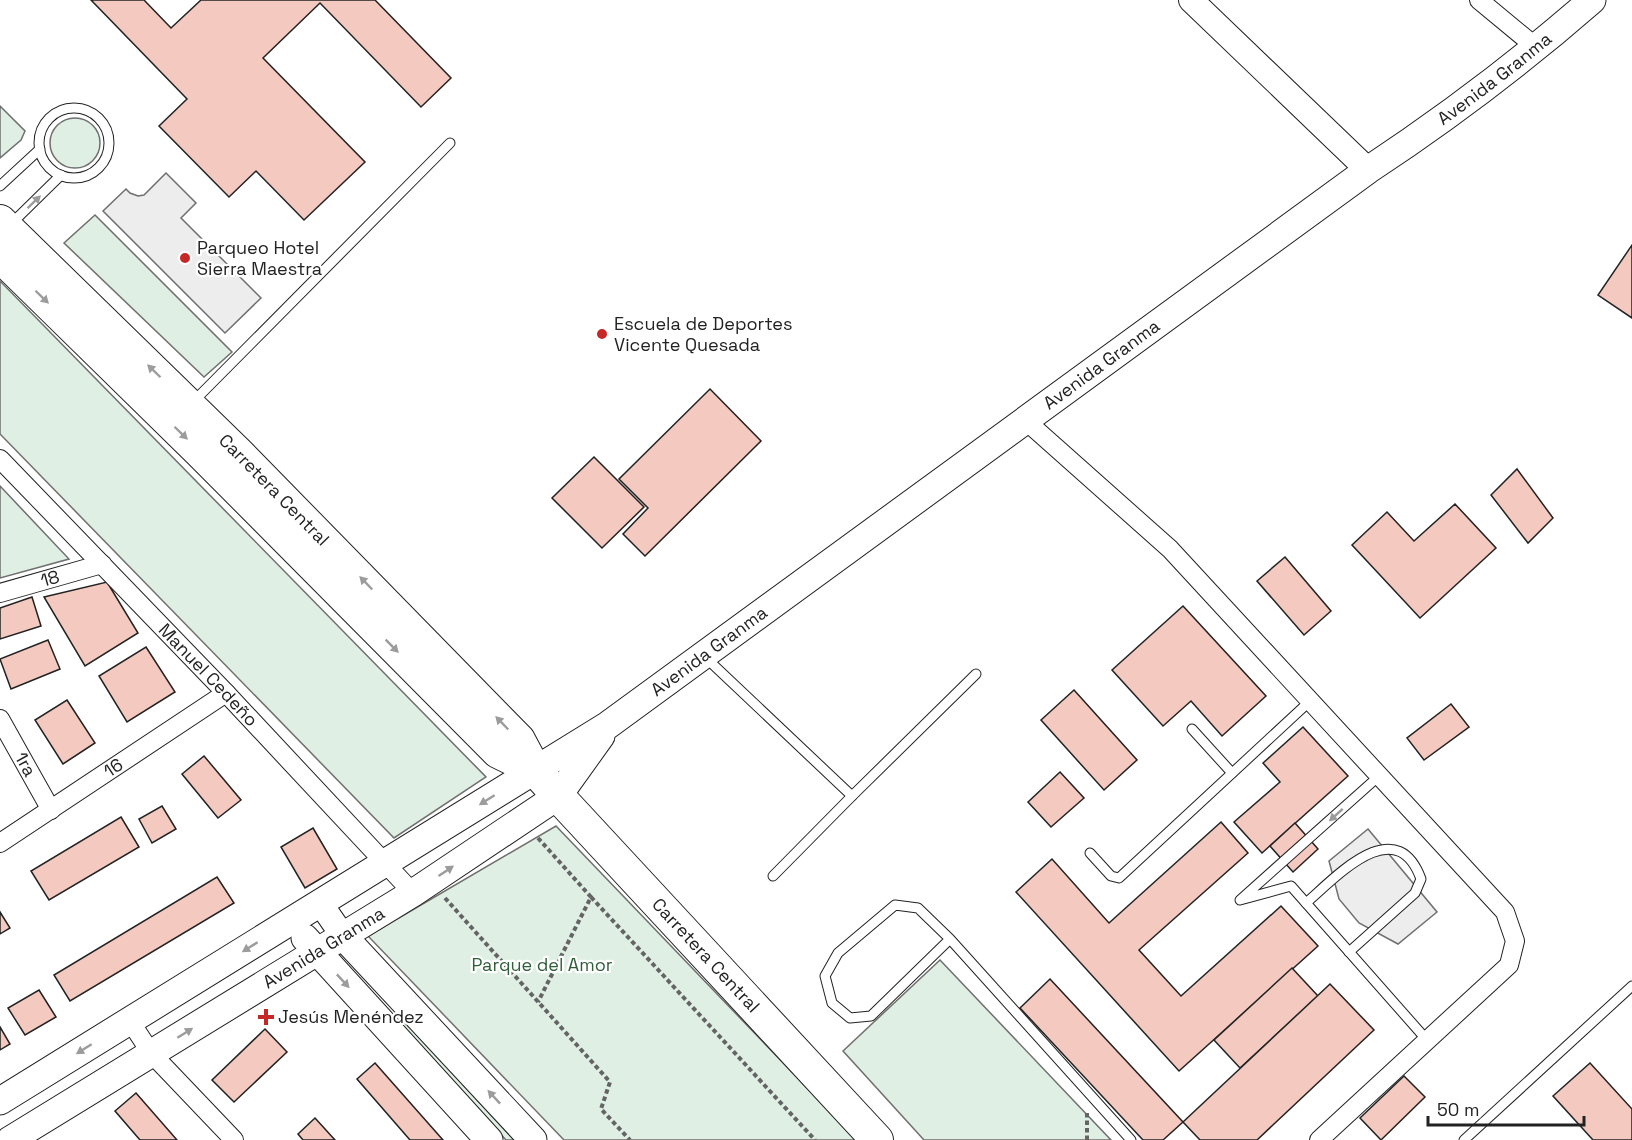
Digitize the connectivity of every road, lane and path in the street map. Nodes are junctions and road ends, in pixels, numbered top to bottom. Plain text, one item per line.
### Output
1 (1191, 0) edge
2 (1479, 0) edge
3 (1592, 0) edge
4 (1537, 48) junction
5 (450, 143) dead end
6 (40, 149) junction
7 (1368, 170) junction
8 (61, 175) junction
9 (0, 186) edge
10 (2, 234) edge
11 (189, 406) junction
12 (1025, 420) junction
13 (0, 459) edge
14 (102, 564) junction
15 (0, 593) edge
16 (704, 656) junction
17 (976, 674) dead end
18 (226, 693) junction
19 (1310, 701) junction
20 (0, 719) edge
21 (608, 725) junction
22 (1192, 729) dead end
23 (535, 770) junction
24 (1232, 773) junction
25 (1379, 776) junction
26 (558, 796) junction
27 (852, 796) junction
28 (51, 810) junction
29 (522, 821) junction
30 (0, 843) edge
31 (1090, 854) dead end
32 (384, 863) junction
33 (773, 876) dead end
34 (422, 887) junction
35 (591, 897) junction
36 (320, 903) junction
37 (1306, 903) junction
38 (292, 921) junction
39 (343, 936) junction
40 (950, 939) junction
41 (316, 952) junction
42 (1349, 952) junction
43 (1632, 986) edge
44 (538, 1002) junction
45 (130, 1021) junction
46 (1426, 1039) junction
47 (151, 1053) junction
48 (0, 1101) edge
49 (10, 1140) edge
50 (234, 1140) edge
51 (489, 1140) edge
52 (533, 1140) edge
53 (630, 1140) edge
54 (815, 1140) edge
55 (877, 1140) edge
56 (1131, 1140) edge
57 (1319, 1140) edge
58 (1464, 1140) edge

1 - 7 street
2 - 4 street
3 - 4 main road, Avenida Granma
4 - 7 main road, Avenida Granma
5 - 11 lane
6 - 8 lane
6 - 8 lane
6 - 9 lane
7 - 12 main road, Avenida Granma
10 -> 8 lane
11 -> 10 highway, Carretera Central
10 -> 23 highway, Carretera Central
23 -> 11 highway, Carretera Central
12 - 16 main road, Avenida Granma
12 - 19 street
13 - 14 street, Manuel Cedeño
14 - 15 street, 18
14 - 18 street, Manuel Cedeño
16 - 21 main road, Avenida Granma
16 - 27 lane
17 - 27 lane
18 - 28 street, 16
18 - 32 street, Manuel Cedeño
19 - 24 lane
19 - 25 street
20 - 28 street, 1ra
21 - 23 main road, Avenida Granma
21 - 26 main road, Avenida Granma
22 - 24 lane
23 - 26 highway, Carretera Central
23 -> 32 main road, Avenida Granma
24 - 31 lane
25 -> 37 lane
25 - 46 street
26 - 29 main road, Avenida Granma
26 - 55 highway, Carretera Central
27 - 33 lane
28 - 30 street, 16
34 -> 29 main road, Avenida Granma
29 - 35 path
32 - 34 street, Manuel Cedeño
32 - 36 main road, Avenida Granma
34 - 39 main road, Avenida Granma
34 - 44 path
35 - 44 path
35 - 54 path
36 - 38 main road, Avenida Granma
36 - 39 street
37 - 42 lane
37 - 42 lane
38 - 41 main road
38 -> 45 main road, Avenida Granma
39 - 41 main road, Avenida Granma
52 -> 39 main road
40 - 40 lane
40 - 56 lane
47 -> 41 main road, Avenida Granma
41 -> 51 main road
42 - 46 lane
43 - 58 lane
44 - 53 path
45 - 47 street
45 -> 48 main road, Avenida Granma
46 - 57 street
47 - 49 main road, Avenida Granma
47 - 50 street

